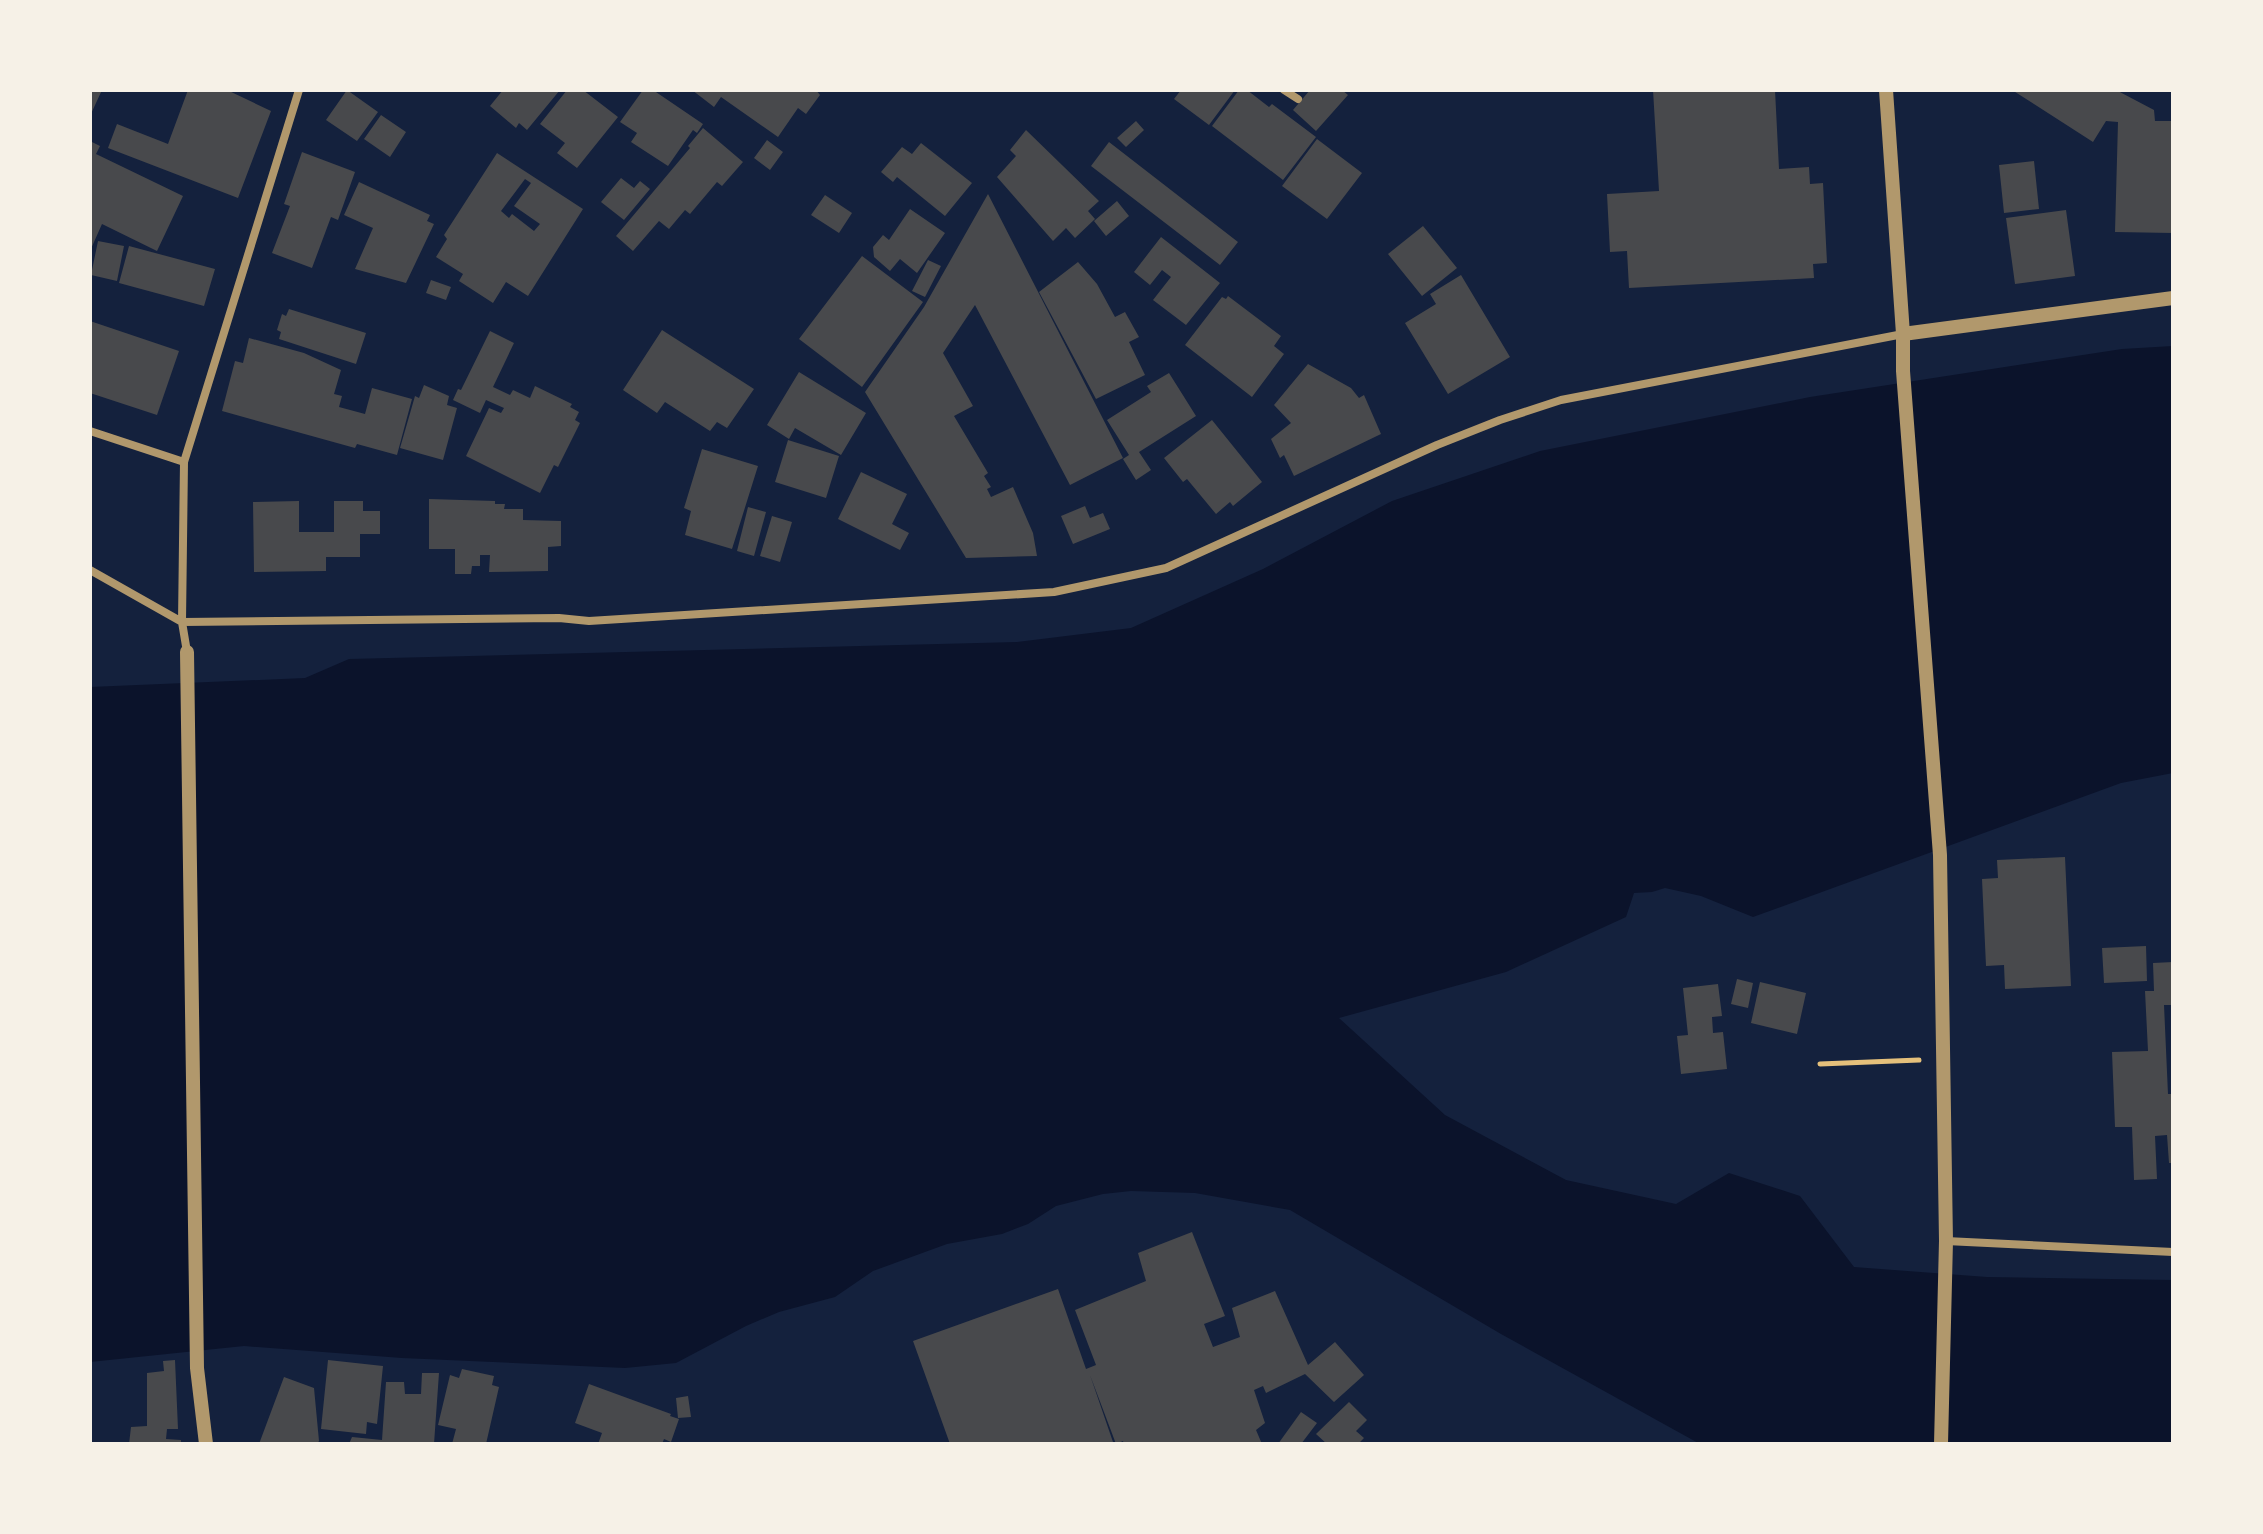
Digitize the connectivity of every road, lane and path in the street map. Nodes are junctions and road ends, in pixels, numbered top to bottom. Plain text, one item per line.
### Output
1 (299, 90) edge
2 (1284, 90) edge
3 (1886, 90) edge
4 (1298, 99) dead end
5 (2173, 298) edge
6 (1903, 334) junction
7 (90, 431) edge
8 (184, 462) junction
9 (90, 570) edge
10 (182, 622) junction
11 (187, 652) joint
12 (1924, 1060) dead end
13 (1820, 1064) dead end
14 (1946, 1241) junction
15 (2173, 1252) edge
16 (206, 1444) edge
17 (1941, 1444) edge

1 - 8 street
2 - 4 street
3 - 6 street
5 - 6 street
6 - 10 street
6 - 14 street
7 - 8 street
8 - 10 street
9 - 10 street
10 - 11 street
11 - 16 street
12 - 13 path
14 - 15 street
14 - 17 street

